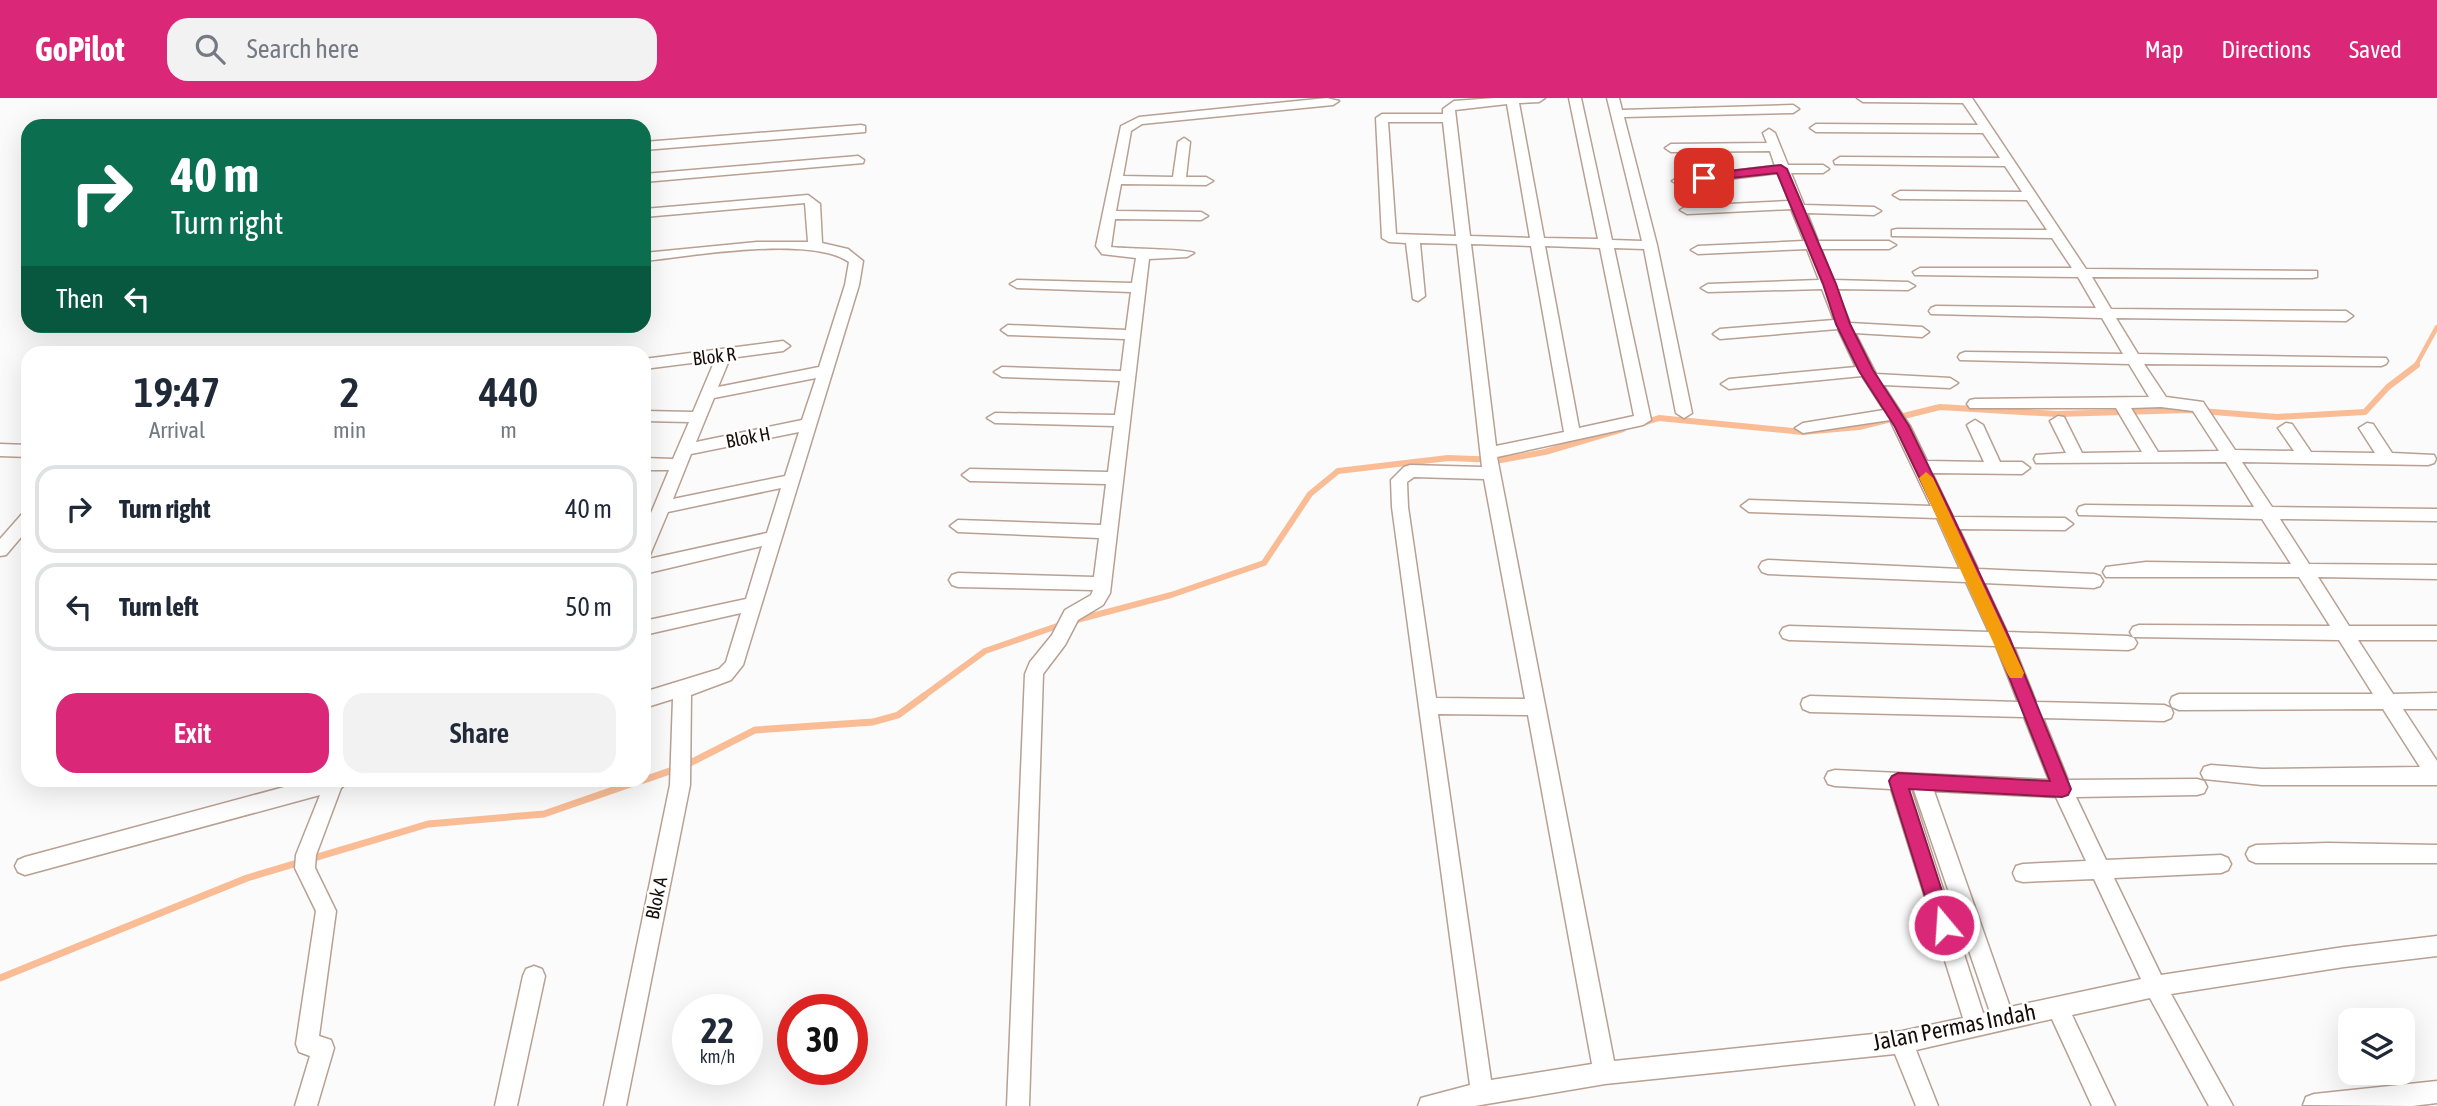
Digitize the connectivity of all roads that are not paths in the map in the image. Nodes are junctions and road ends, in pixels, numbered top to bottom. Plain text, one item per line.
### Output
1 (1539, 98) edge
2 (1575, 98) edge
3 (1613, 98) edge
4 (1863, 98) edge
5 (1966, 99) edge
6 (1512, 100) junction
7 (1304, 101) edge
8 (1333, 101) dead end
9 (1246, 104) edge
10 (1793, 109) dead end
11 (1617, 114) junction
12 (1448, 118) junction
13 (1816, 128) dead end
14 (861, 129) dead end
15 (1986, 129) junction
16 (1184, 142) dead end
17 (651, 147) edge
18 (1671, 148) dead end
19 (724, 156) junction
20 (858, 160) dead end
21 (1840, 161) dead end
22 (2007, 162) junction
23 (1781, 169) junction
24 (1823, 169) dead end
25 (651, 176) edge
26 (1115, 180) junction
27 (1179, 180) junction
28 (1206, 181) dead end
29 (1679, 181) dead end
30 (1900, 195) dead end
31 (2029, 196) junction
32 (1797, 207) junction
33 (1687, 211) dead end
34 (1874, 211) dead end
35 (651, 212) edge
36 (1109, 215) junction
37 (1201, 215) dead end
38 (2054, 234) junction
39 (1413, 239) junction
40 (1463, 240) junction
41 (1536, 242) junction
42 (1607, 244) junction
43 (815, 245) junction
44 (1650, 245) junction
45 (1812, 245) junction
46 (1698, 250) dead end
47 (1187, 253) dead end
48 (1143, 255) junction
49 (651, 256) edge
50 (2081, 271) junction
51 (1920, 272) dead end
52 (2312, 274) dead end
53 (1017, 284) dead end
54 (1829, 284) junction
55 (1908, 286) dead end
56 (1139, 288) junction
57 (1708, 288) dead end
58 (1418, 296) dead end
59 (1937, 311) dead end
60 (2105, 312) junction
61 (2346, 316) dead end
62 (1844, 326) junction
63 (1008, 330) dead end
64 (1922, 332) dead end
65 (1720, 334) dead end
66 (1133, 335) junction
67 (783, 346) dead end
68 (724, 355) junction
69 (1965, 357) dead end
70 (2130, 358) junction
71 (2381, 361) dead end
72 (651, 363) edge
73 (826, 371) junction
74 (1002, 372) dead end
75 (1869, 375) junction
76 (1128, 376) junction
77 (1950, 383) dead end
78 (1729, 384) dead end
79 (710, 394) junction
80 (2161, 402) junction
81 (1975, 404) dead end
82 (2125, 410) junction
83 (1684, 413) dead end
84 (651, 416) edge
85 (700, 417) junction
86 (995, 418) dead end
87 (1898, 420) junction
88 (1122, 421) junction
89 (2058, 421) dead end
90 (810, 424) junction
91 (1975, 425) dead end
92 (1803, 428) dead end
93 (2286, 428) dead end
94 (2367, 428) dead end
95 (1572, 435) junction
96 (687, 449) junction
97 (0, 450) edge
98 (21, 451) edge
99 (2232, 456) junction
100 (2076, 457) junction
101 (2153, 457) junction
102 (2306, 457) junction
103 (2042, 458) dead end
104 (2388, 458) junction
105 (2428, 459) dead end
106 (1490, 463) junction
107 (651, 464) edge
108 (680, 465) junction
109 (1921, 467) junction
110 (1995, 468) junction
111 (2022, 468) dead end
112 (970, 475) dead end
113 (1115, 478) junction
114 (793, 480) junction
115 (1749, 506) dead end
116 (662, 507) junction
117 (2085, 511) dead end
118 (2268, 513) junction
119 (2437, 515) edge
120 (1945, 517) junction
121 (2065, 524) dead end
122 (21, 526) edge
123 (958, 526) dead end
124 (1109, 532) junction
125 (651, 533) edge
126 (772, 538) junction
127 (0, 550) edge
128 (651, 565) edge
129 (1768, 567) dead end
130 (2305, 570) junction
131 (2112, 572) dead end
132 (2437, 572) edge
133 (1972, 576) junction
134 (958, 580) dead end
135 (2094, 581) dead end
136 (1102, 584) junction
137 (752, 604) junction
138 (651, 626) edge
139 (2345, 632) junction
140 (1789, 634) dead end
141 (2437, 634) edge
142 (2002, 639) junction
143 (685, 689) junction
144 (651, 698) edge
145 (2389, 701) junction
146 (2437, 701) edge
147 (1810, 704) dead end
148 (1428, 706) junction
149 (1536, 706) junction
150 (2030, 708) junction
151 (2436, 776) edge
152 (1835, 778) dead end
153 (1898, 781) junction
154 (1921, 782) junction
155 (315, 787) edge
156 (335, 787) edge
157 (2062, 789) junction
158 (2256, 854) dead end
159 (2437, 854) edge
160 (2221, 864) dead end
161 (25, 866) dead end
162 (2101, 869) junction
163 (2023, 873) dead end
164 (2437, 946) edge
165 (534, 976) dead end
166 (2155, 986) junction
167 (2057, 1006) junction
168 (2003, 1019) junction
169 (1976, 1025) junction
170 (1902, 1042) junction
171 (1605, 1073) junction
172 (2437, 1091) edge
173 (1482, 1093) junction
174 (2314, 1105) edge
175 (306, 1106) edge
176 (506, 1106) edge
177 (615, 1106) edge
178 (1018, 1106) edge
179 (1429, 1106) edge
180 (1927, 1106) edge
181 (2104, 1106) edge
182 (2222, 1106) edge

1 - 6 street
2 - 42 street
3 - 11 street
4 - 5 street
5 - 15 street
6 - 12 street
6 - 41 street
7 - 8 street
7 - 9 street
9 - 26 street
10 - 11 street
11 - 44 street
12 - 39 street
12 - 40 street
13 - 15 street
14 - 19 street
15 - 22 street
16 - 27 street
17 - 19 street
18 - 23 street
19 - 20 street
19 - 25 street
21 - 22 street
22 - 31 street
23 - 24 street
23 - 29 street
23 - 32 street
26 - 27 street
26 - 36 street
27 - 28 street
30 - 31 street
31 - 38 street
32 - 33 street
32 - 34 street
32 - 45 street
35 - 43 street
36 - 37 street
36 - 48 street
38 - 45 street
38 - 50 street
39 - 40 street
39 - 58 street
40 - 41 street
40 - 106 street
41 - 42 street
41 - 95 street
42 - 44 street
42 - 95 street
43 - 49 street
43 - 73 street
44 - 83 street
45 - 46 street
45 - 54 street
47 - 48 street
48 - 56 street
50 - 51 street
50 - 52 street
50 - 60 street
53 - 56 street
54 - 55 street
54 - 57 street
54 - 62 street
56 - 66 street
59 - 60 street
60 - 61 street
60 - 70 street
62 - 64 street
62 - 65 street
62 - 75 street
63 - 66 street
66 - 76 street
67 - 68 street, Blok R
68 - 72 street, Blok R
68 - 79 street
69 - 70 street
70 - 71 street
70 - 80 street
73 - 79 street
73 - 90 street
74 - 76 street
75 - 77 street
75 - 78 street
75 - 87 street
76 - 88 street
79 - 85 street
80 - 82 street
80 - 99 street
81 - 82 street
82 - 101 street
84 - 85 street
85 - 96 street
86 - 88 street
87 - 92 street
87 - 109 street
88 - 113 street
89 - 100 street
90 - 96 street, Blok H
90 - 114 street
91 - 110 street
93 - 102 street
94 - 104 street
95 - 106 street
96 - 108 street
97 - 98 street
99 - 101 street
99 - 102 street
99 - 118 street
100 - 101 street
100 - 103 street
102 - 104 street
104 - 105 street
106 - 148 street
106 - 149 street
107 - 108 street
108 - 116 street
109 - 110 street
109 - 120 street
110 - 111 street
112 - 113 street
113 - 124 street
114 - 116 street
114 - 126 street
115 - 120 street
116 - 125 street
117 - 118 street
118 - 119 street
118 - 130 street
120 - 121 street
120 - 133 street
122 - 127 street
123 - 124 street
124 - 136 street
126 - 128 street
126 - 137 street
129 - 133 street
130 - 131 street
130 - 132 street
130 - 139 street
133 - 135 street
133 - 142 street
134 - 136 street
136 - 178 street
137 - 138 street
137 - 143 street
139 - 141 street
139 - 142 street
139 - 145 street
140 - 142 street
142 - 150 street
143 - 144 street
143 - 177 street, Blok A
145 - 146 street
145 - 150 street
145 - 151 street
147 - 150 street
148 - 149 street
148 - 173 street
149 - 171 street
150 - 157 street
151 - 157 street
152 - 153 street
153 - 154 street
153 - 169 street
154 - 157 street
154 - 168 street
155 - 161 street
156 - 175 street
157 - 162 street
158 - 159 street
160 - 162 street
162 - 163 street
162 - 166 street
164 - 166 street, Jalan Permas Indah
165 - 176 street
166 - 167 street, Jalan Permas Indah
166 - 182 street
167 - 168 street, Jalan Permas Indah
167 - 181 street
168 - 169 street, Jalan Permas Indah
169 - 170 street, Jalan Permas Indah
170 - 171 street, Jalan Permas Indah
170 - 180 street
171 - 173 street, Jalan Permas Indah
172 - 174 street
173 - 179 street, Jalan Permas Indah

